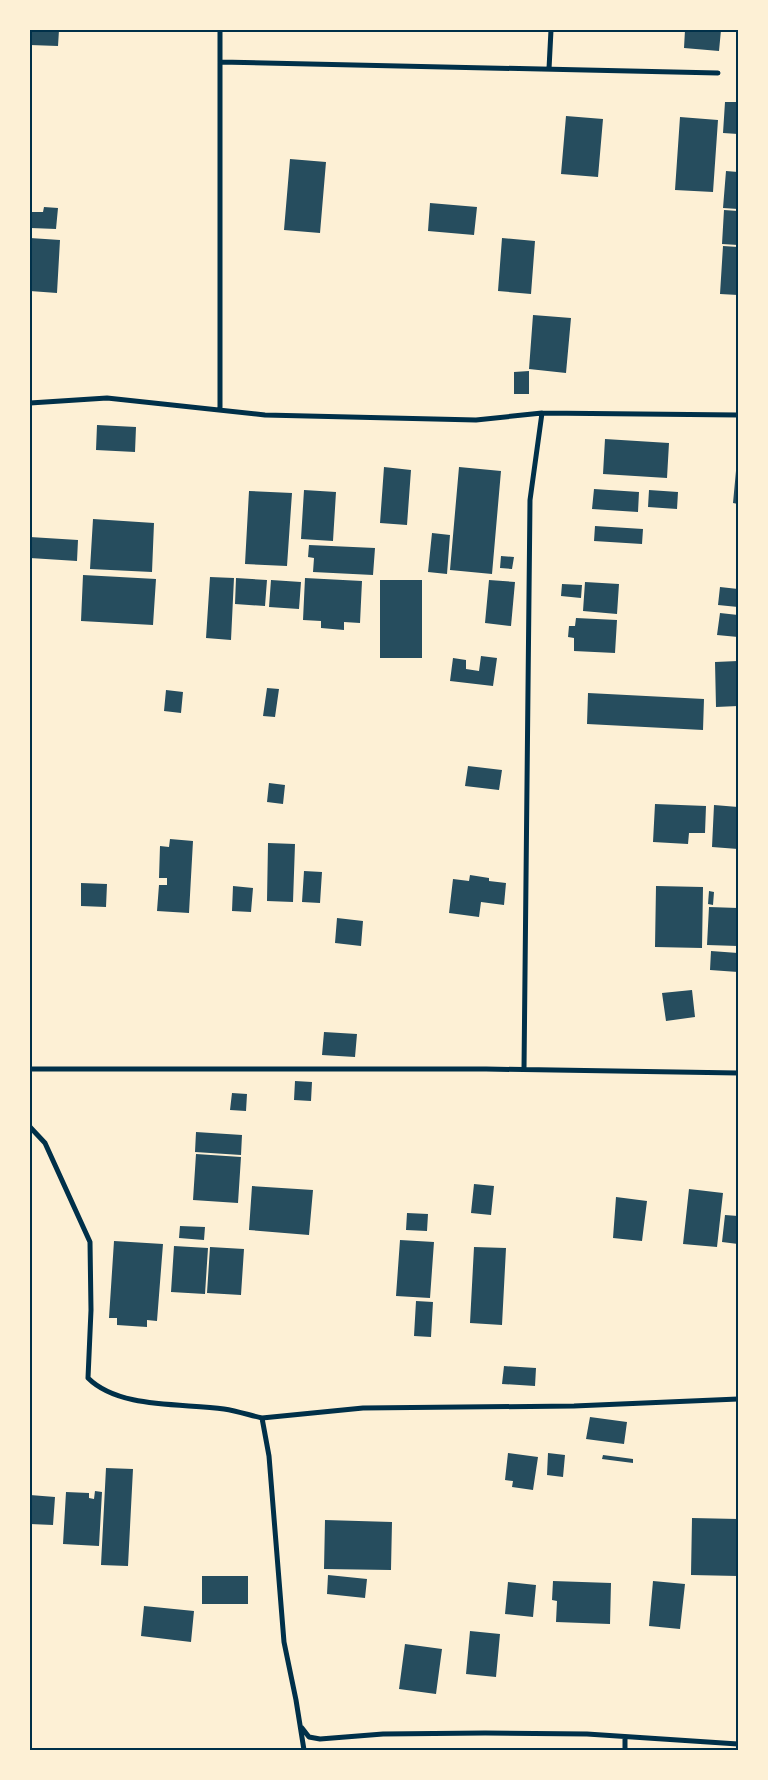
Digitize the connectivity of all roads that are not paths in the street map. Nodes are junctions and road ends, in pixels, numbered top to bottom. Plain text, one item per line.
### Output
1 (220, 30) edge
2 (551, 30) edge
3 (220, 62) junction
4 (549, 69) junction
5 (718, 73) dead end
6 (30, 403) edge
7 (220, 410) junction
8 (542, 413) junction
9 (738, 414) edge
10 (30, 1069) edge
11 (524, 1069) junction
12 (738, 1073) edge
13 (30, 1127) edge
14 (738, 1399) edge
15 (262, 1418) junction
16 (296, 1700) junction
17 (625, 1737) junction
18 (738, 1744) edge
19 (304, 1750) edge
20 (625, 1750) edge

1 - 3 street
2 - 4 street
3 - 4 street
3 - 7 street
4 - 5 street
6 - 7 street
7 - 8 street
8 - 9 street
8 - 11 street
10 - 11 street
11 - 12 street
13 - 15 street
14 - 15 street
15 - 16 street
16 - 17 street
16 - 19 street
17 - 18 street
17 - 20 street

